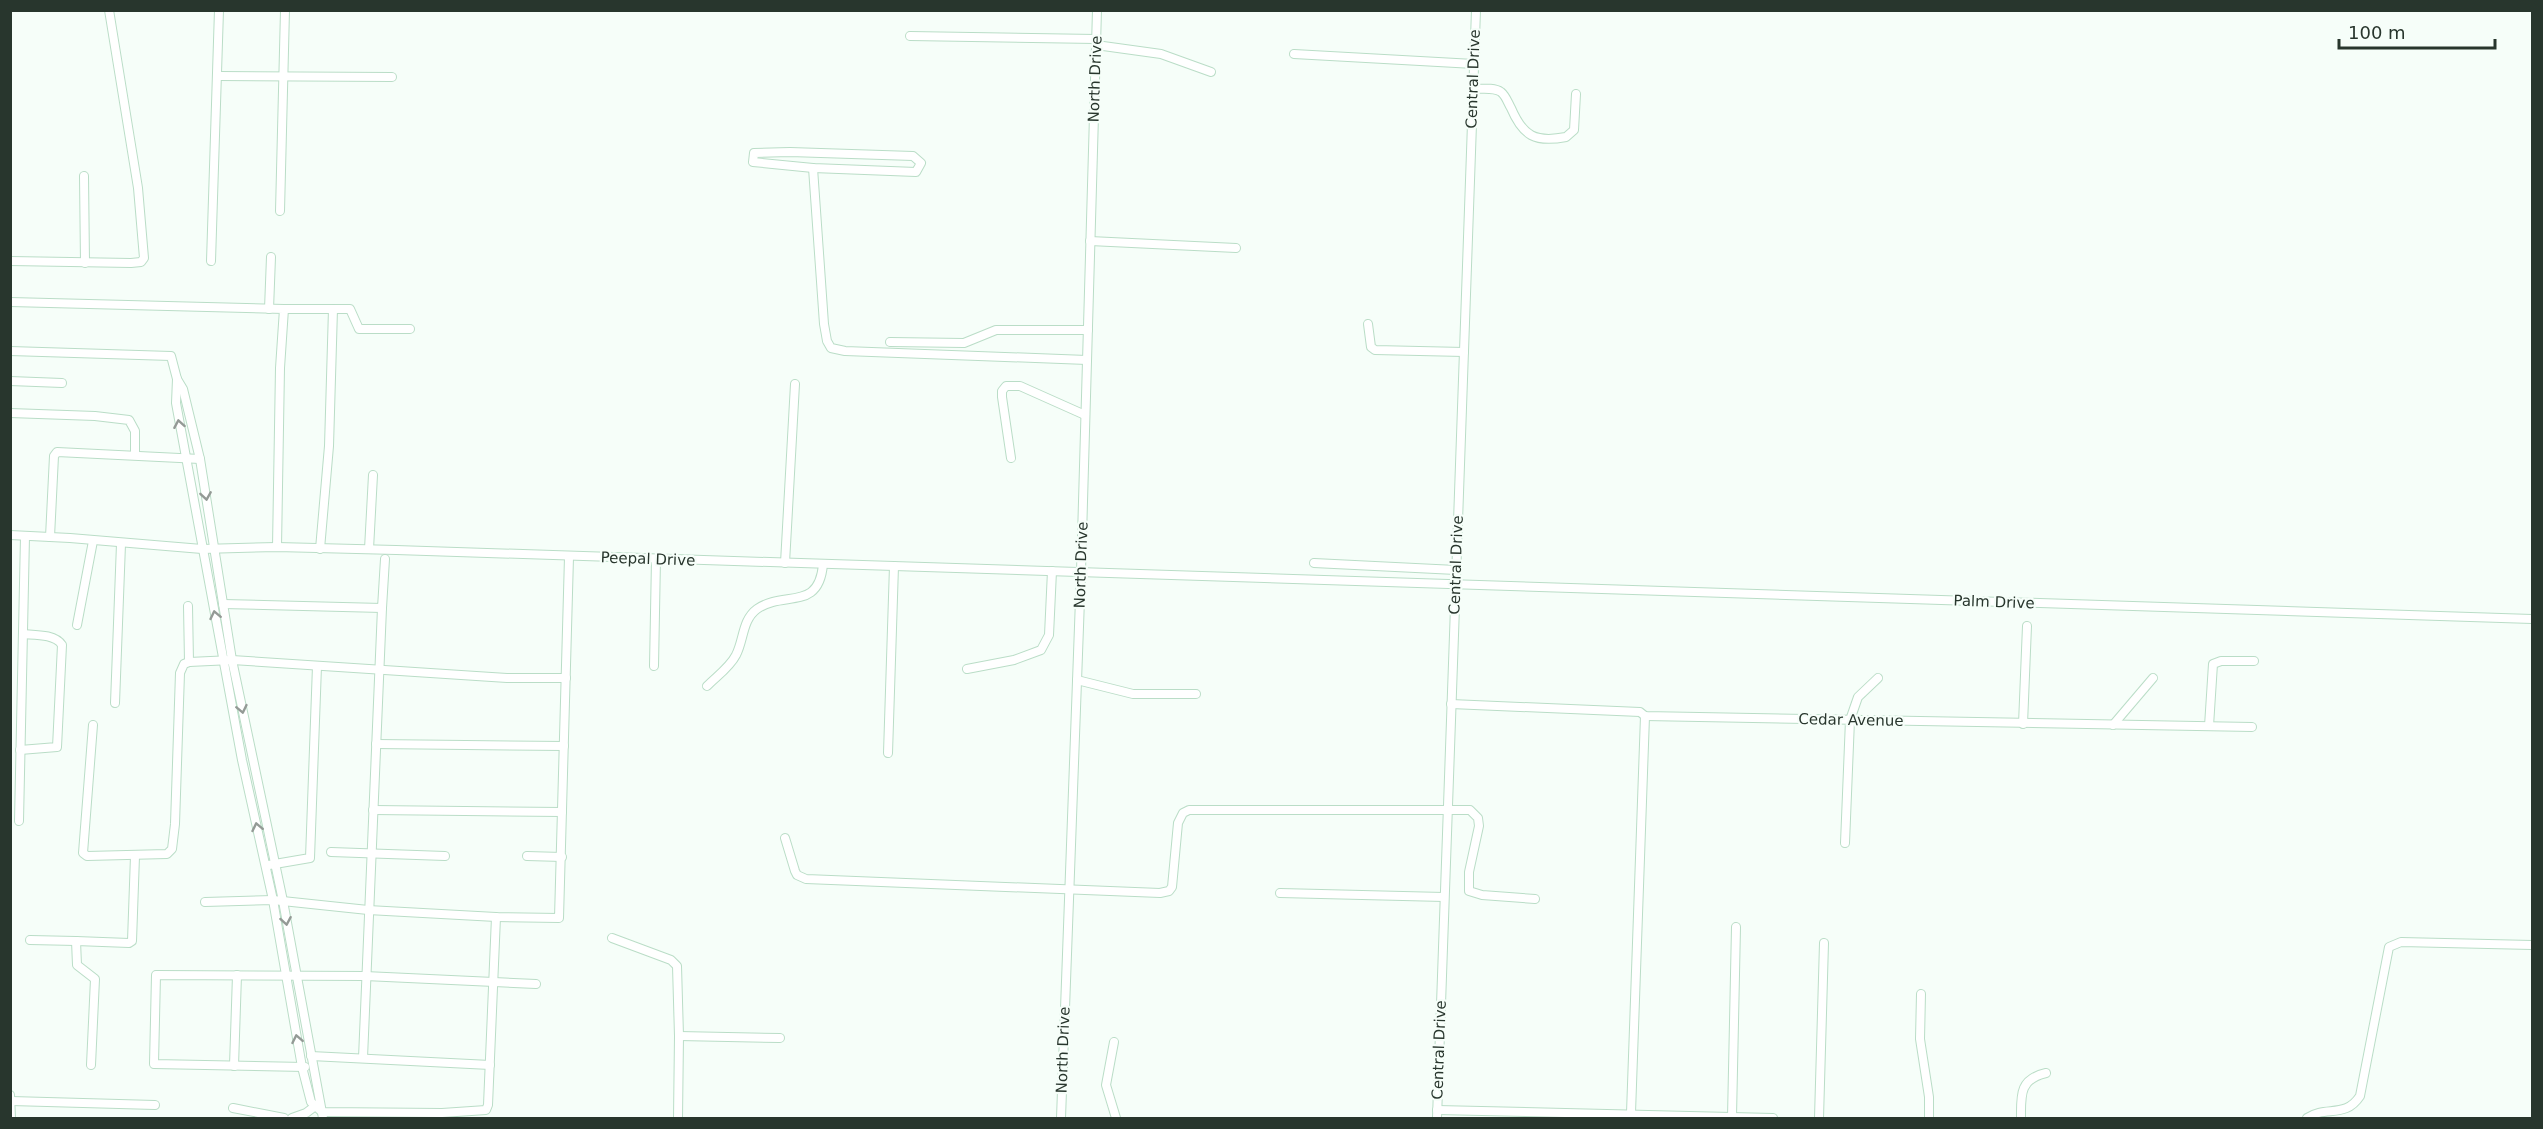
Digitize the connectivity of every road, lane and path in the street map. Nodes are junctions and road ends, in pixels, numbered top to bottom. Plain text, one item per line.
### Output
1 (109, 10) edge
2 (219, 10) edge
3 (285, 10) edge
4 (1097, 10) edge
5 (1476, 10) edge
6 (910, 36) dead end
7 (1096, 42) junction
8 (1294, 54) dead end
9 (1474, 64) junction
10 (1211, 72) dead end
11 (284, 75) junction
12 (219, 76) junction
13 (392, 77) dead end
14 (1473, 89) junction
15 (1576, 94) dead end
16 (813, 168) junction
17 (84, 176) dead end
18 (280, 211) dead end
19 (1090, 242) junction
20 (1236, 248) dead end
21 (271, 256) dead end
22 (10, 261) edge
23 (212, 261) dead end
24 (85, 263) junction
25 (10, 302) edge
26 (269, 309) junction
27 (284, 309) junction
28 (333, 309) junction
29 (1368, 324) dead end
30 (410, 329) dead end
31 (1088, 330) junction
32 (890, 342) dead end
33 (10, 351) edge
34 (1464, 352) junction
35 (1087, 360) junction
36 (177, 379) junction
37 (10, 381) edge
38 (62, 383) dead end
39 (795, 384) dead end
40 (10, 413) edge
41 (1085, 415) junction
42 (135, 455) junction
43 (185, 458) junction
44 (1011, 458) dead end
45 (200, 459) junction
46 (373, 475) dead end
47 (10, 536) edge
48 (25, 536) junction
49 (50, 537) junction
50 (93, 541) junction
51 (121, 544) junction
52 (277, 547) junction
53 (202, 549) junction
54 (214, 549) junction
55 (320, 549) junction
56 (369, 549) junction
57 (569, 557) junction
58 (385, 559) dead end
59 (656, 559) junction
60 (785, 563) junction
61 (1314, 563) dead end
62 (823, 564) junction
63 (894, 566) junction
64 (1456, 570) junction
65 (1052, 571) junction
66 (1081, 572) junction
67 (1456, 585) junction
68 (223, 604) junction
69 (188, 606) dead end
70 (382, 608) junction
71 (2532, 619) edge
72 (77, 625) dead end
73 (2026, 626) dead end
74 (23, 634) junction
75 (228, 660) junction
76 (2254, 661) dead end
77 (189, 662) junction
78 (317, 666) junction
79 (654, 666) dead end
80 (966, 669) dead end
81 (378, 670) junction
82 (566, 678) junction
83 (1878, 678) dead end
84 (2154, 678) dead end
85 (1077, 680) junction
86 (707, 686) dead end
87 (1196, 694) dead end
88 (115, 703) dead end
89 (1451, 704) junction
90 (1645, 716) junction
91 (1850, 720) junction
92 (2023, 724) junction
93 (93, 725) dead end
94 (2113, 725) junction
95 (2209, 726) junction
96 (2252, 727) dead end
97 (376, 744) junction
98 (564, 746) junction
99 (20, 750) junction
100 (888, 753) dead end
101 (1447, 808) junction
102 (373, 810) junction
103 (562, 812) junction
104 (19, 821) dead end
105 (785, 837) dead end
106 (1845, 843) dead end
107 (331, 852) dead end
108 (372, 852) junction
109 (135, 856) junction
110 (445, 856) dead end
111 (527, 856) dead end
112 (562, 857) junction
113 (270, 865) junction
114 (1069, 889) junction
115 (1280, 893) dead end
116 (1444, 897) junction
117 (1535, 899) dead end
118 (273, 900) junction
119 (283, 901) junction
120 (206, 902) dead end
121 (368, 910) junction
122 (496, 917) junction
123 (1736, 927) dead end
124 (612, 938) dead end
125 (30, 940) dead end
126 (76, 941) junction
127 (1824, 943) dead end
128 (2532, 945) edge
129 (237, 975) junction
130 (285, 975) junction
131 (296, 976) junction
132 (365, 976) junction
133 (494, 982) junction
134 (536, 984) dead end
135 (1922, 994) dead end
136 (680, 1036) junction
137 (780, 1038) dead end
138 (1114, 1042) dead end
139 (311, 1056) junction
140 (363, 1058) junction
141 (90, 1065) dead end
142 (490, 1065) junction
143 (234, 1066) junction
144 (302, 1067) junction
145 (314, 1067) junction
146 (2046, 1073) dead end
147 (10, 1095) edge
148 (11, 1101) edge
149 (154, 1105) dead end
150 (233, 1108) dead end
151 (320, 1112) edge
152 (1631, 1113) junction
153 (1437, 1114) edge
154 (442, 1116) edge
155 (1712, 1117) edge
156 (1732, 1117) edge
157 (11, 1119) edge
158 (284, 1119) edge
159 (292, 1119) edge
160 (678, 1119) edge
161 (1061, 1119) edge
162 (1116, 1119) edge
163 (1773, 1119) edge
164 (1819, 1119) edge
165 (1929, 1119) edge
166 (2021, 1119) edge
167 (2307, 1119) edge

1 - 24 street
2 - 12 street
3 - 11 street
4 - 7 street, North Drive
5 - 9 street, Central Drive
6 - 7 street
7 - 10 street
7 - 19 street, North Drive
8 - 9 street
9 - 14 street, Central Drive
11 - 12 street
11 - 13 street
11 - 18 street
12 - 23 street
14 - 15 street
14 - 34 street, Central Drive
16 - 16 street
16 - 35 street
17 - 24 street
19 - 20 street
19 - 31 street, North Drive
21 - 26 street
22 - 24 street
25 - 26 street
26 - 27 street
27 - 28 street
27 - 52 street
28 - 30 street
28 - 55 street
29 - 34 street
31 - 32 street
31 - 35 street, North Drive
33 - 36 street
34 - 64 street, Central Drive
35 - 41 street, North Drive
43 -> 36 street
36 - 45 street
37 - 38 street
39 - 60 street
40 - 42 street
41 - 44 street
41 - 66 street, North Drive
42 - 43 street
42 - 49 street
43 - 45 street
43 - 53 street
45 -> 54 street
46 - 56 street
47 - 48 street, Peepal Drive
48 - 49 street, Peepal Drive
48 - 74 street
49 - 50 street, Peepal Drive
50 - 51 street, Peepal Drive
50 - 72 street
51 - 53 street, Peepal Drive
51 - 88 street
52 - 54 street, Peepal Drive
52 - 55 street, Peepal Drive
53 - 54 street, Peepal Drive
75 -> 53 street
54 - 68 street
55 - 56 street, Peepal Drive
56 - 57 street, Peepal Drive
57 - 59 street, Peepal Drive
57 - 82 street
58 - 70 street
59 - 60 street, Peepal Drive
59 - 79 street
60 - 62 street, Peepal Drive
61 - 64 street
62 - 63 street, Peepal Drive
62 - 86 street
63 - 65 street, Peepal Drive
63 - 100 street
64 - 67 street, Central Drive
65 - 66 street, Peepal Drive
65 - 80 street
66 - 67 street, Palm Drive
66 - 85 street, North Drive
67 - 71 street, Palm Drive
67 - 89 street, Central Drive
68 - 70 street
68 - 75 street
69 - 77 street
70 - 81 street
73 - 92 street
74 - 99 street
74 - 99 street
75 - 77 street
75 - 78 street
75 - 113 street
76 - 95 street
77 - 109 street
78 - 81 street
78 - 113 street
81 - 82 street
81 - 97 street
82 - 98 street
83 - 91 street
84 - 94 street
85 - 87 street
85 - 114 street, North Drive
89 - 90 street, Cedar Avenue
89 - 101 street, Central Drive
90 - 91 street, Cedar Avenue
90 - 152 street
91 - 92 street, Cedar Avenue
91 - 106 street
92 - 94 street, Cedar Avenue
93 - 109 street
94 - 95 street, Cedar Avenue
95 - 96 street, Cedar Avenue
97 - 98 street
97 - 102 street
98 - 103 street
99 - 104 street
101 - 114 street
101 - 116 street, Central Drive
101 - 117 street
102 - 103 street
102 - 108 street
103 - 112 street
105 - 114 street
107 - 108 street
108 - 110 street
108 - 121 street
109 - 126 street
111 - 112 street
112 - 122 street
113 - 118 street
113 - 119 street
114 - 161 street, North Drive
115 - 116 street
116 - 153 street, Central Drive
118 - 119 street
118 - 120 street
118 - 130 street
119 - 121 street
119 -> 131 street
121 - 122 street
121 - 132 street
122 - 133 street
123 - 156 street
124 - 136 street
125 - 126 street
126 - 141 street
127 - 164 street
128 - 167 street
129 - 130 street
129 - 143 street
129 - 143 street
130 - 131 street
144 -> 130 street
131 - 132 street
131 - 139 street
132 - 133 street
132 - 140 street
133 - 134 street
133 - 142 street
135 - 165 street
136 - 137 street
136 - 160 street
138 - 162 street
139 - 140 street
139 - 145 street
140 - 142 street
142 - 154 street
143 - 144 street
144 - 145 street
144 - 151 street
145 - 151 street
146 - 166 street
147 - 148 street
148 - 149 street
148 - 157 street
150 - 158 street
151 - 154 street
151 - 159 street
152 - 153 street
152 - 155 street
155 - 156 street
156 - 163 street

